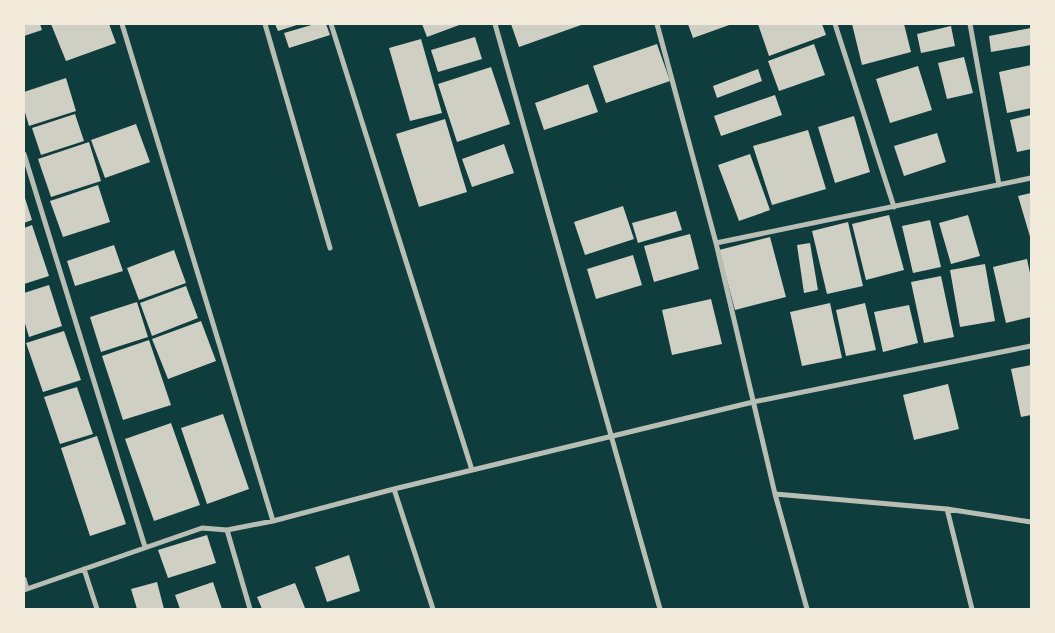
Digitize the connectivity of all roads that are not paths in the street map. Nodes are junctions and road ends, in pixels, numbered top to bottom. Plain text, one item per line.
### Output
1 (122, 24) edge
2 (265, 24) edge
3 (331, 24) edge
4 (495, 24) edge
5 (658, 24) edge
6 (835, 24) edge
7 (970, 24) edge
8 (24, 154) edge
9 (1031, 178) edge
10 (999, 185) junction
11 (894, 206) junction
12 (716, 243) junction
13 (330, 248) dead end
14 (1031, 346) edge
15 (753, 402) junction
16 (610, 437) junction
17 (472, 470) junction
18 (394, 489) junction
19 (776, 494) junction
20 (947, 509) junction
21 (273, 521) junction
22 (1031, 522) edge
23 (227, 530) junction
24 (145, 547) junction
25 (84, 569) junction
26 (24, 579) edge
27 (25, 589) edge
28 (97, 609) edge
29 (250, 609) edge
30 (433, 609) edge
31 (660, 609) edge
32 (807, 609) edge
33 (972, 609) edge

1 - 21 street
2 - 13 street
3 - 17 street
4 - 16 street
5 - 12 street
6 - 11 street
7 - 10 street
8 - 24 street
9 - 10 street
10 - 11 street
11 - 12 street
12 - 15 street
14 - 15 street
15 - 16 street
15 - 19 street
16 - 17 street
16 - 31 street
17 - 18 street
18 - 21 street
18 - 30 street
19 - 20 street
19 - 32 street
20 - 22 street
20 - 33 street
21 - 23 street
23 - 24 street
23 - 29 street
24 - 25 street
25 - 27 street
25 - 28 street
26 - 27 street

